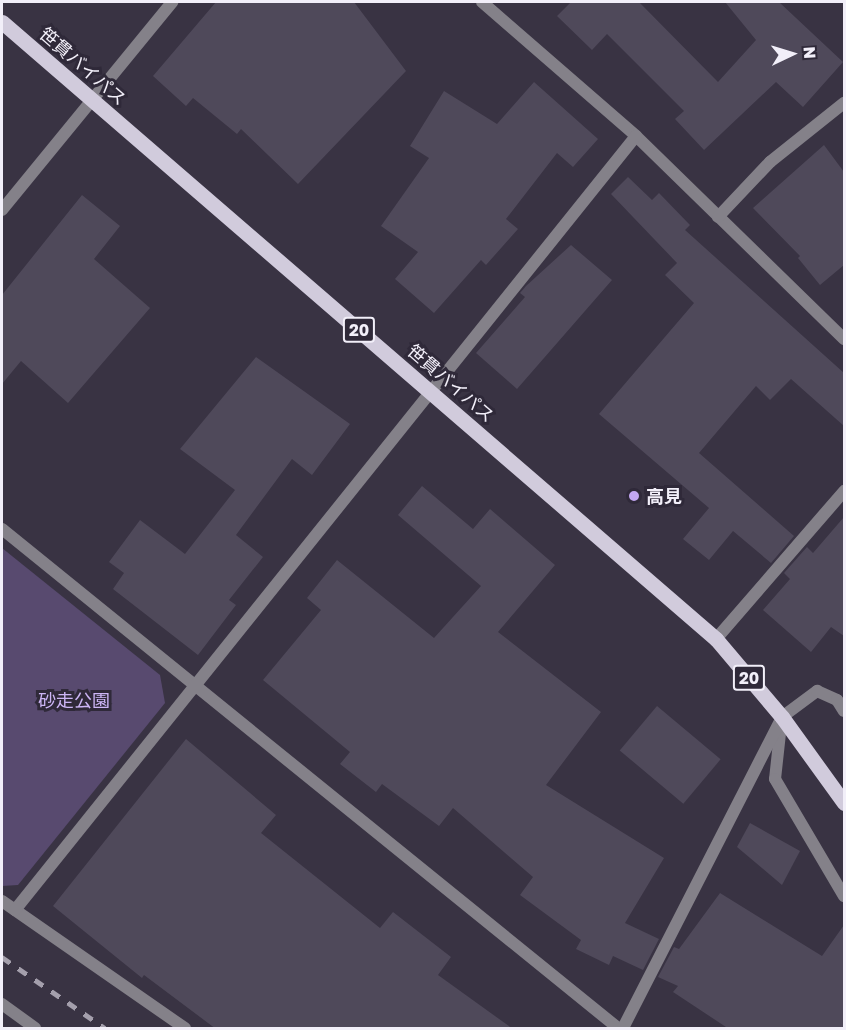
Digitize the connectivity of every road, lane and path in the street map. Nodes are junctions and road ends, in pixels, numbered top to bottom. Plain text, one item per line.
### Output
1 (172, 2) edge
2 (482, 2) edge
3 (2, 21) edge
4 (91, 99) junction
5 (844, 103) edge
6 (636, 136) junction
7 (2, 210) edge
8 (718, 217) junction
9 (844, 339) edge
10 (431, 391) junction
11 (844, 490) edge
12 (2, 529) edge
13 (716, 639) junction
14 (194, 686) junction
15 (844, 711) edge
16 (782, 717) junction
17 (844, 803) edge
18 (844, 896) edge
19 (2, 901) edge
20 (15, 910) junction
21 (2, 1004) edge
22 (35, 1029) edge
23 (184, 1029) edge
24 (618, 1029) edge
25 (624, 1029) edge

1 - 4 street
2 - 6 street
3 - 4 main road, 笹貫バイパス / 20
4 - 7 street
4 - 10 main road, 笹貫バイパス / 20
5 - 8 street
6 - 8 street
6 - 10 street
8 - 9 street
10 - 13 main road, 笹貫バイパス / 20
10 - 14 street
11 - 13 street
12 - 14 street
13 - 16 main road, 笹貫バイパス / 20
14 - 20 street
14 - 24 street
15 - 16 street
16 - 17 main road, 笹貫バイパス / 20
16 - 18 street
16 - 25 street
19 - 20 street
20 - 23 street
21 - 22 street

